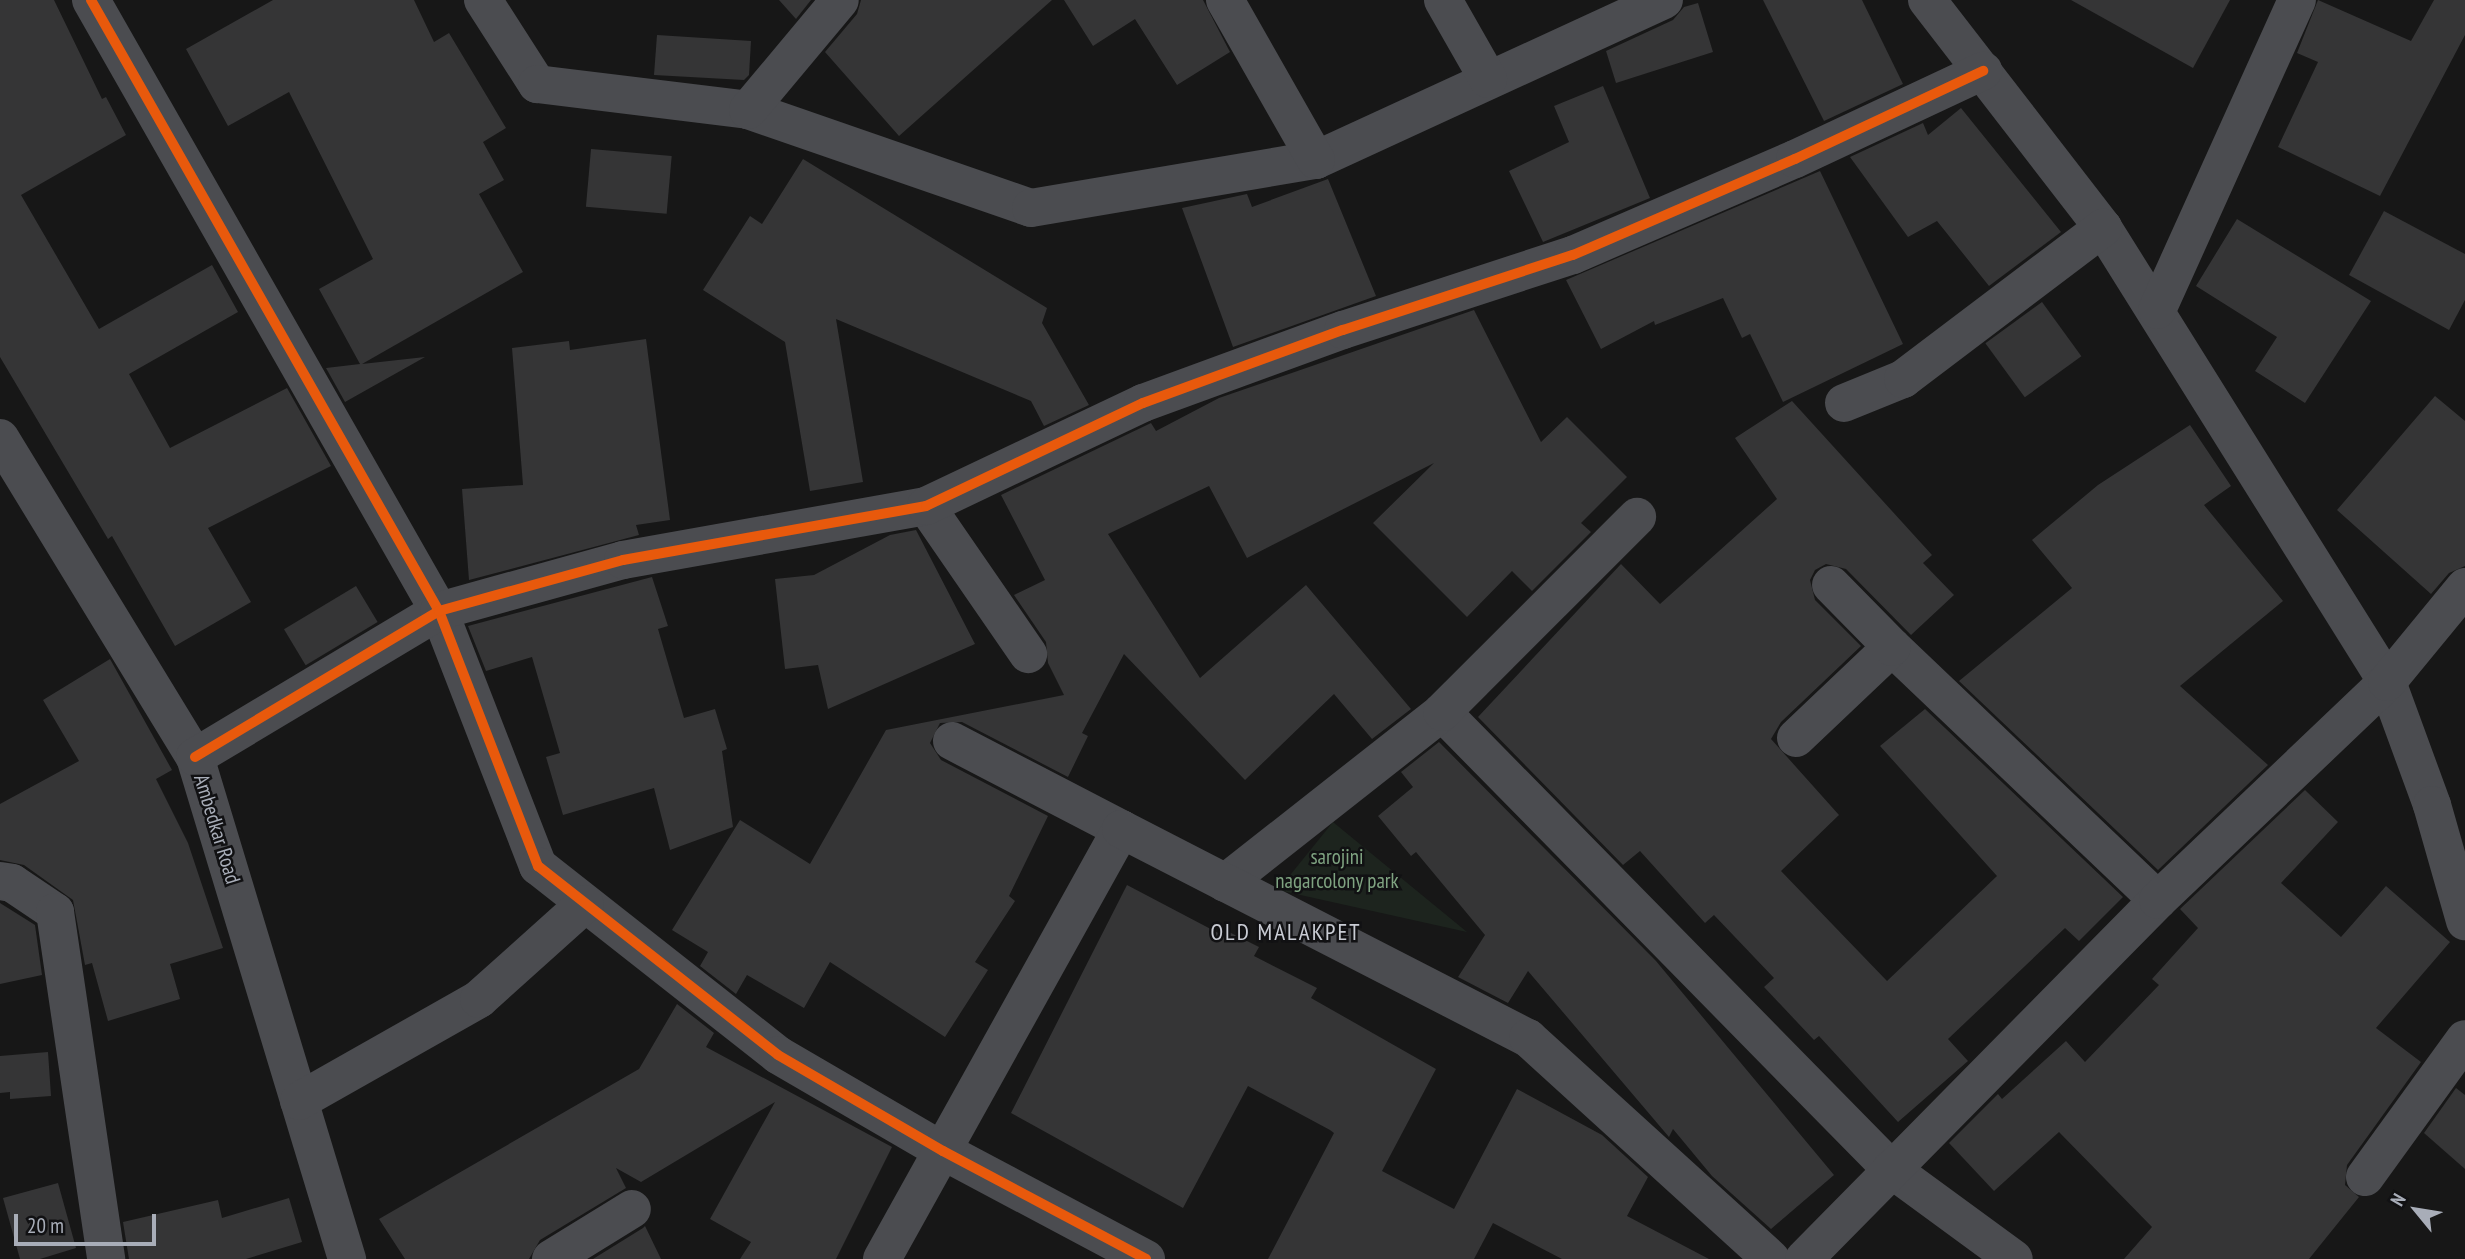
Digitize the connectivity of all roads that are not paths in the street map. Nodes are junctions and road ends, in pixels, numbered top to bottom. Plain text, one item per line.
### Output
1 (91, 0) edge
2 (483, 0) edge
3 (840, 0) edge
4 (1225, 0) edge
5 (1443, 0) edge
6 (1664, 0) edge
7 (1927, 0) edge
8 (2297, 0) edge
9 (1983, 71) junction
10 (1488, 79) junction
11 (748, 110) junction
12 (1316, 160) junction
13 (2103, 228) junction
14 (2157, 310) junction
15 (1844, 403) dead end
16 (0, 438) edge
17 (926, 506) junction
18 (1637, 517) dead end
19 (1831, 585) dead end
20 (2465, 587) edge
21 (439, 611) junction
22 (1892, 647) junction
23 (1028, 654) dead end
24 (2387, 682) junction
25 (1442, 712) junction
26 (1796, 738) dead end
27 (952, 741) dead end
28 (195, 757) junction
29 (1121, 830) junction
30 (2455, 838) edge
31 (0, 881) edge
32 (1225, 883) junction
33 (2158, 900) junction
34 (585, 904) junction
35 (2465, 921) edge
36 (2465, 1039) edge
37 (299, 1101) junction
38 (943, 1151) junction
39 (1891, 1169) junction
40 (2365, 1177) dead end
41 (632, 1209) dead end
42 (341, 1258) edge
43 (106, 1259) edge
44 (551, 1259) edge
45 (882, 1259) edge
46 (1146, 1259) edge
47 (1771, 1259) edge
48 (1804, 1259) edge
49 (2014, 1259) edge

1 - 21 street
2 - 11 street
3 - 11 street
4 - 12 street
5 - 10 street
6 - 10 street
7 - 9 street
8 - 14 street
9 - 13 street
9 - 17 street
10 - 12 street
11 - 12 street
13 - 14 street
13 - 15 street
14 - 24 street
16 - 28 street, Ambedkar Road
17 - 21 street
17 - 23 street
18 - 25 street
19 - 22 street
20 - 24 street
21 - 28 street
21 - 34 street
22 - 26 street
22 - 33 street
24 - 30 street
24 - 33 street
25 - 32 street
25 - 39 street
27 - 29 street
28 - 37 street, Ambedkar Road
29 - 32 street
29 - 38 street
30 - 35 street
31 - 43 street
32 - 47 street
33 - 39 street
34 - 37 street
34 - 38 street
36 - 40 street
37 - 42 street, Ambedkar Road
38 - 45 street
38 - 46 street
39 - 48 street
39 - 49 street
41 - 44 street

